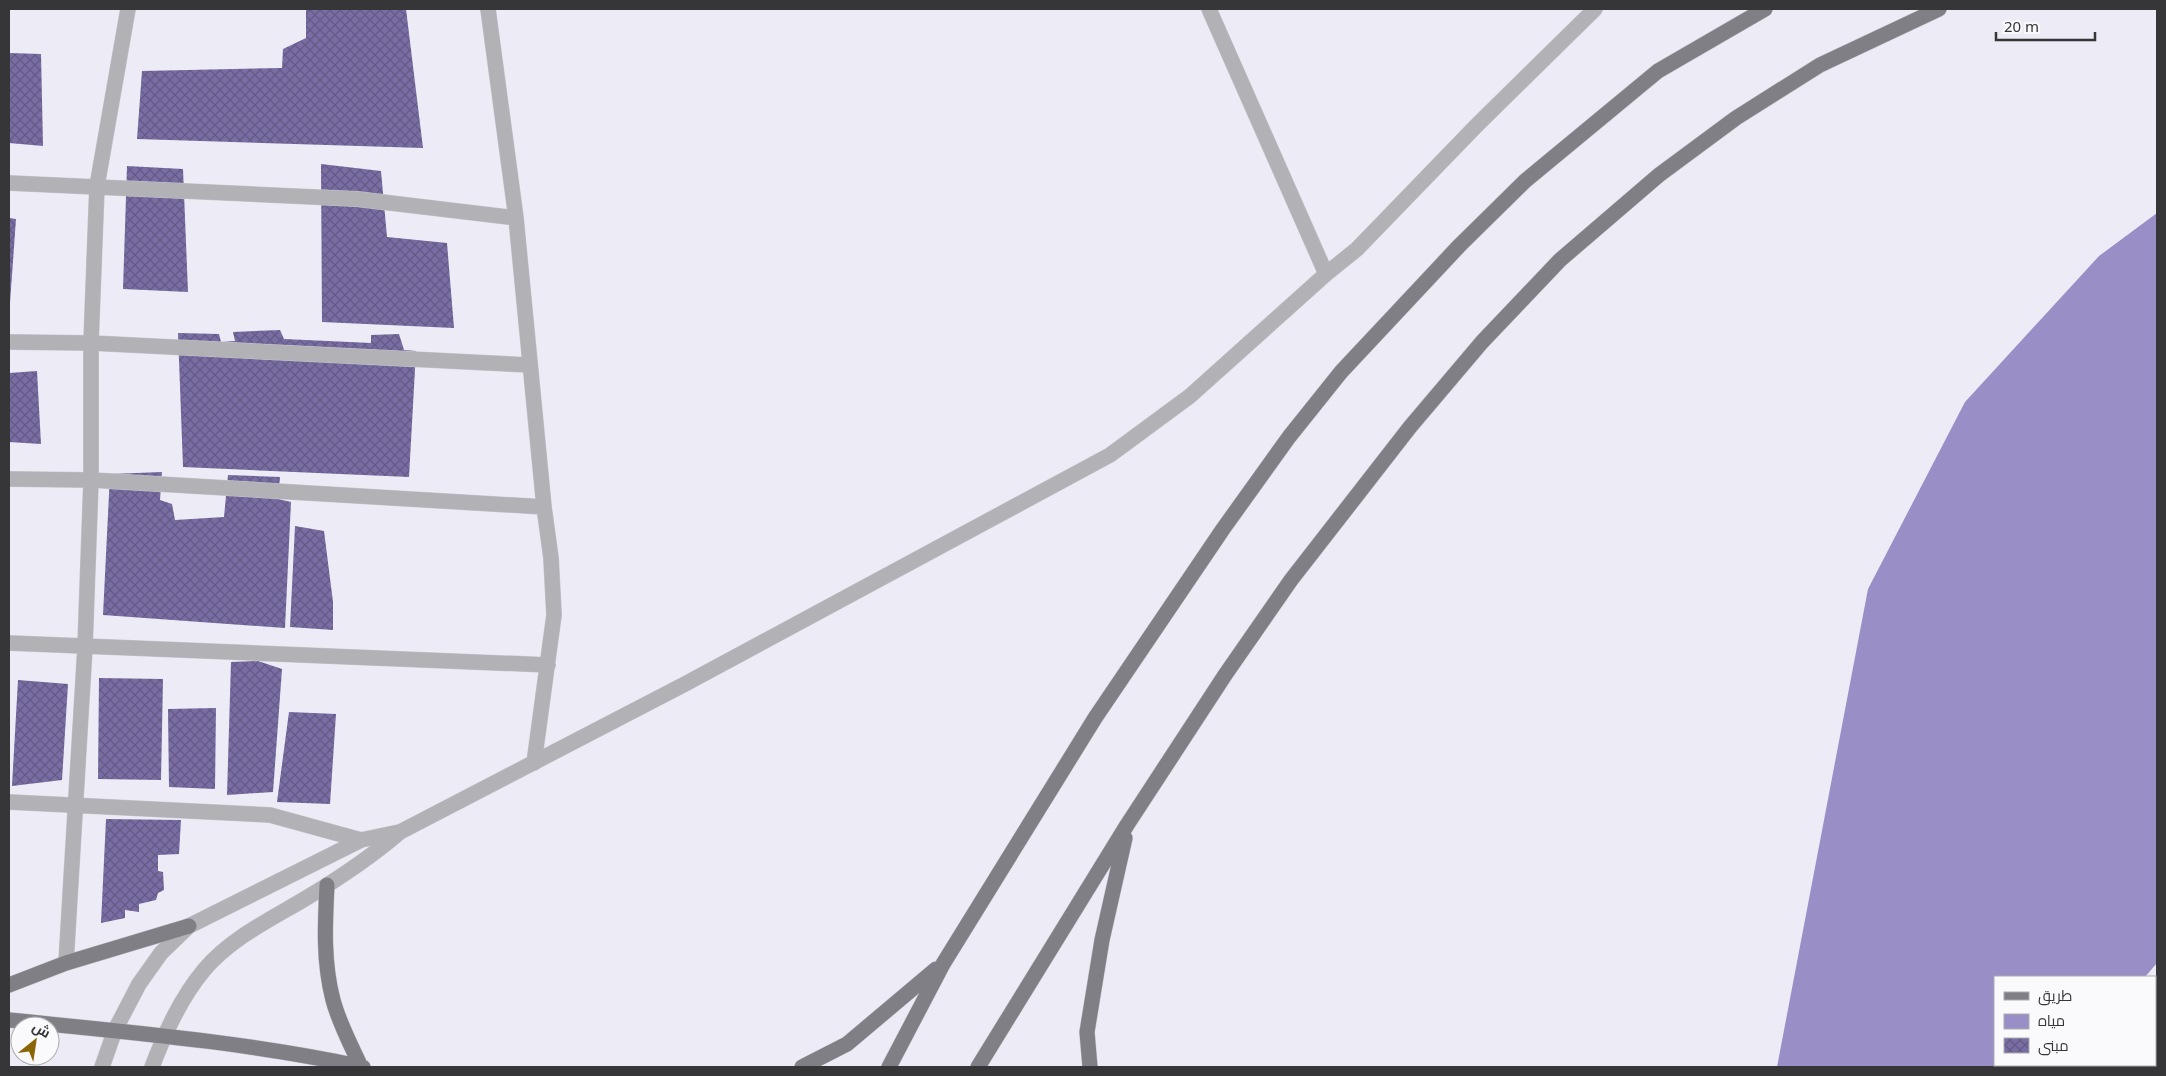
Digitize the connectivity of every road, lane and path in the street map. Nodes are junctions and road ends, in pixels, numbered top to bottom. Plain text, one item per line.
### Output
1 (128, 9) edge
2 (488, 9) edge
3 (1209, 9) edge
4 (1595, 9) edge
5 (1765, 9) edge
6 (1939, 9) edge
7 (9, 183) edge
8 (97, 186) junction
9 (516, 218) junction
10 (1326, 274) junction
11 (9, 342) edge
12 (91, 343) junction
13 (530, 365) junction
14 (9, 479) edge
15 (91, 480) junction
16 (544, 507) junction
17 (9, 643) edge
18 (85, 646) junction
19 (548, 665) junction
20 (534, 763) junction
21 (9, 802) edge
22 (75, 804) junction
23 (1128, 825) junction
24 (400, 832) junction
25 (361, 840) junction
26 (327, 885) junction
27 (189, 926) junction
28 (66, 963) junction
29 (943, 964) junction
30 (9, 985) edge
31 (9, 1020) edge
32 (115, 1030) junction
33 (163, 1037) junction
34 (102, 1067) edge
35 (152, 1067) edge
36 (362, 1067) edge
37 (802, 1067) edge
38 (889, 1067) edge
39 (978, 1067) edge
40 (1090, 1067) edge

1 - 8 street
2 - 9 street
3 - 10 street
4 - 10 street
5 - 29 main road
6 - 23 main road
7 - 8 street
8 - 9 street
8 - 12 street
9 - 13 street
10 - 20 street
11 - 12 street
12 - 13 street
12 - 15 street
13 - 16 street
14 - 15 street
15 - 16 street
15 - 18 street
16 - 19 street
17 - 18 street
18 - 19 street
18 - 22 street
19 - 20 street
20 - 24 street
21 - 22 street
22 - 25 street
22 - 28 street
23 - 39 main road
23 - 40 main road
24 - 25 street
24 - 26 street
25 - 27 street
26 - 33 street
26 - 36 main road
27 - 28 main road
27 - 32 street
28 - 30 main road
29 - 37 main road
29 - 38 main road
31 - 32 main road
32 - 33 main road
32 - 34 street
33 - 35 street
33 - 36 main road

